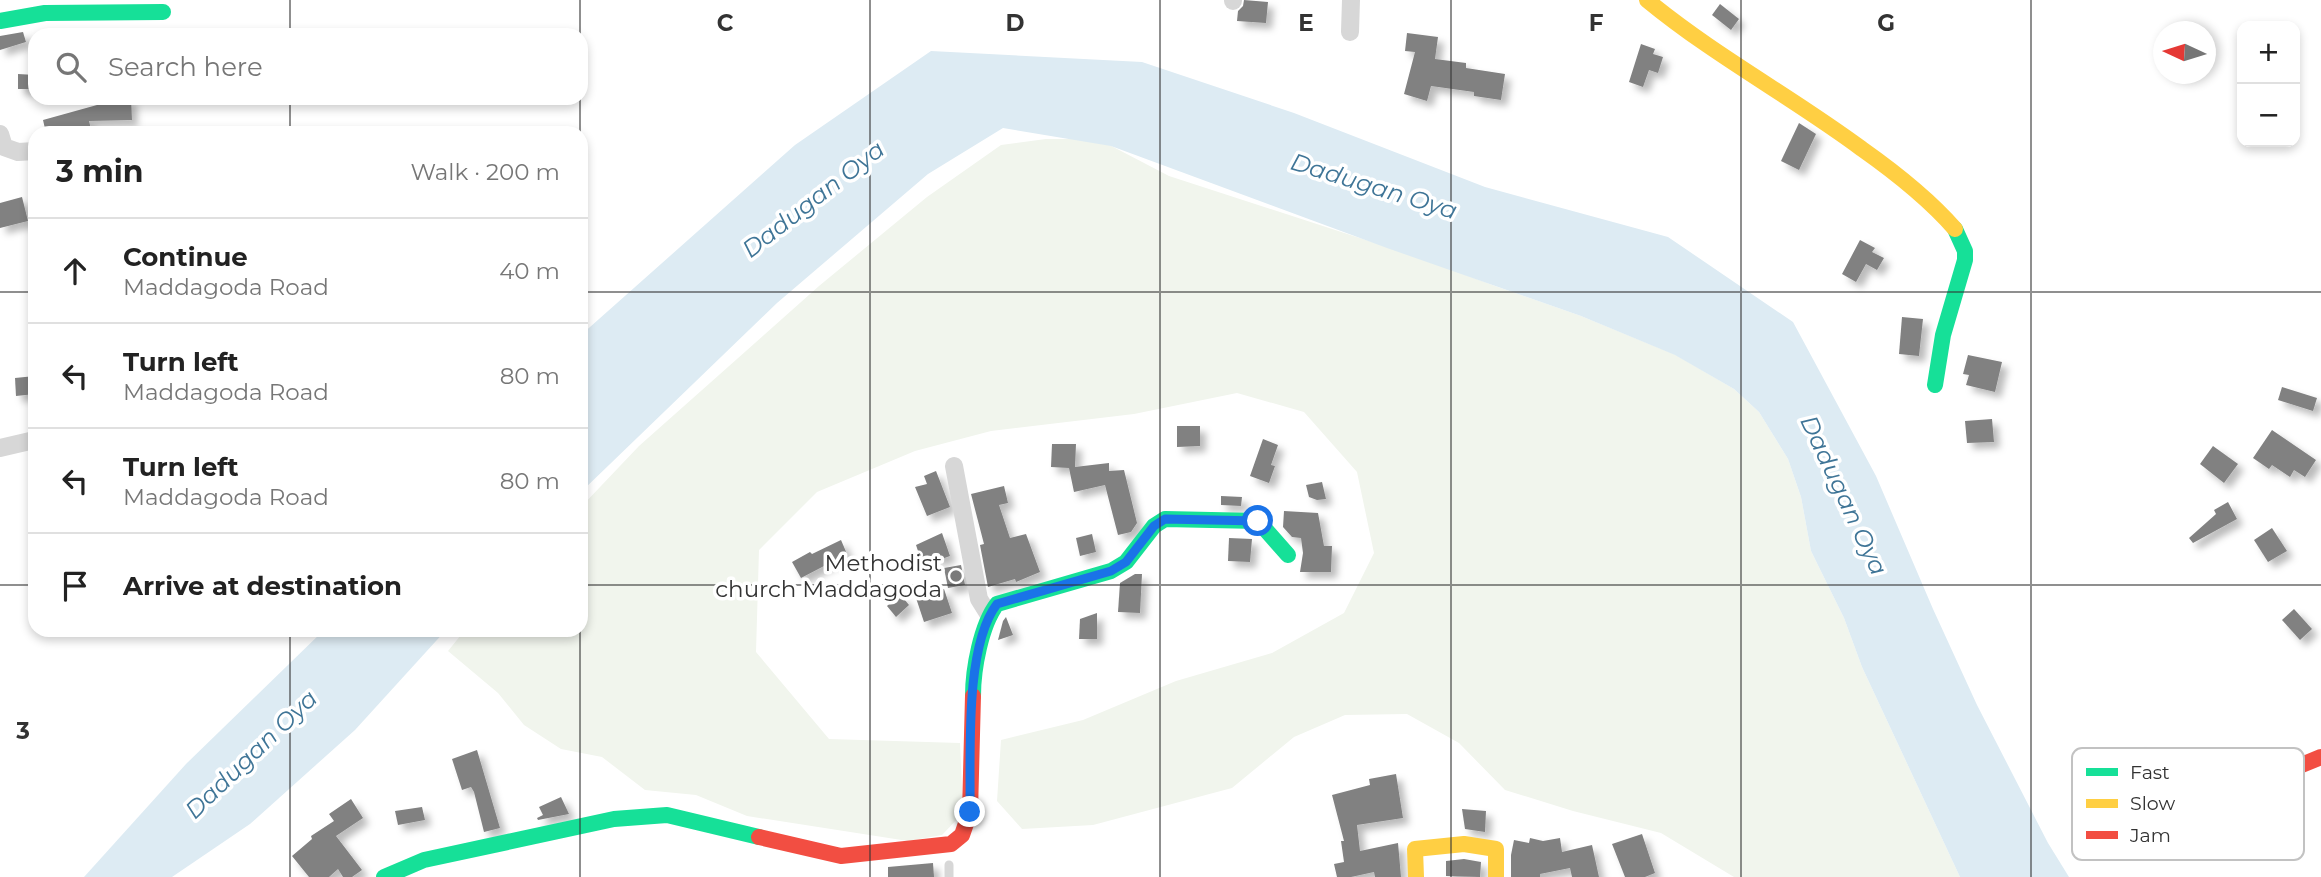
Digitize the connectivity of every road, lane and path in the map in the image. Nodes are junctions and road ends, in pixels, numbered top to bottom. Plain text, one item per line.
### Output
1 (1351, 0) edge
2 (1647, 0) edge
3 (45, 6) edge
4 (163, 12) dead end
5 (0, 21) edge
6 (1350, 32) dead end
7 (0, 134) edge
8 (28, 151) edge
9 (1935, 385) dead end
10 (28, 441) edge
11 (0, 448) edge
12 (954, 466) dead end
13 (1288, 555) dead end
14 (989, 615) junction
15 (2321, 757) edge
16 (2304, 764) edge
17 (949, 865) dead end
18 (384, 877) edge
19 (949, 877) edge
20 (1416, 877) edge
21 (1496, 877) edge

1 - 6 street
2 - 9 street
3 - 4 street
3 - 5 street
7 - 8 street
10 - 11 street
12 - 14 street
13 - 14 street
14 - 18 street
15 - 16 street
17 - 19 lane
20 - 21 street

